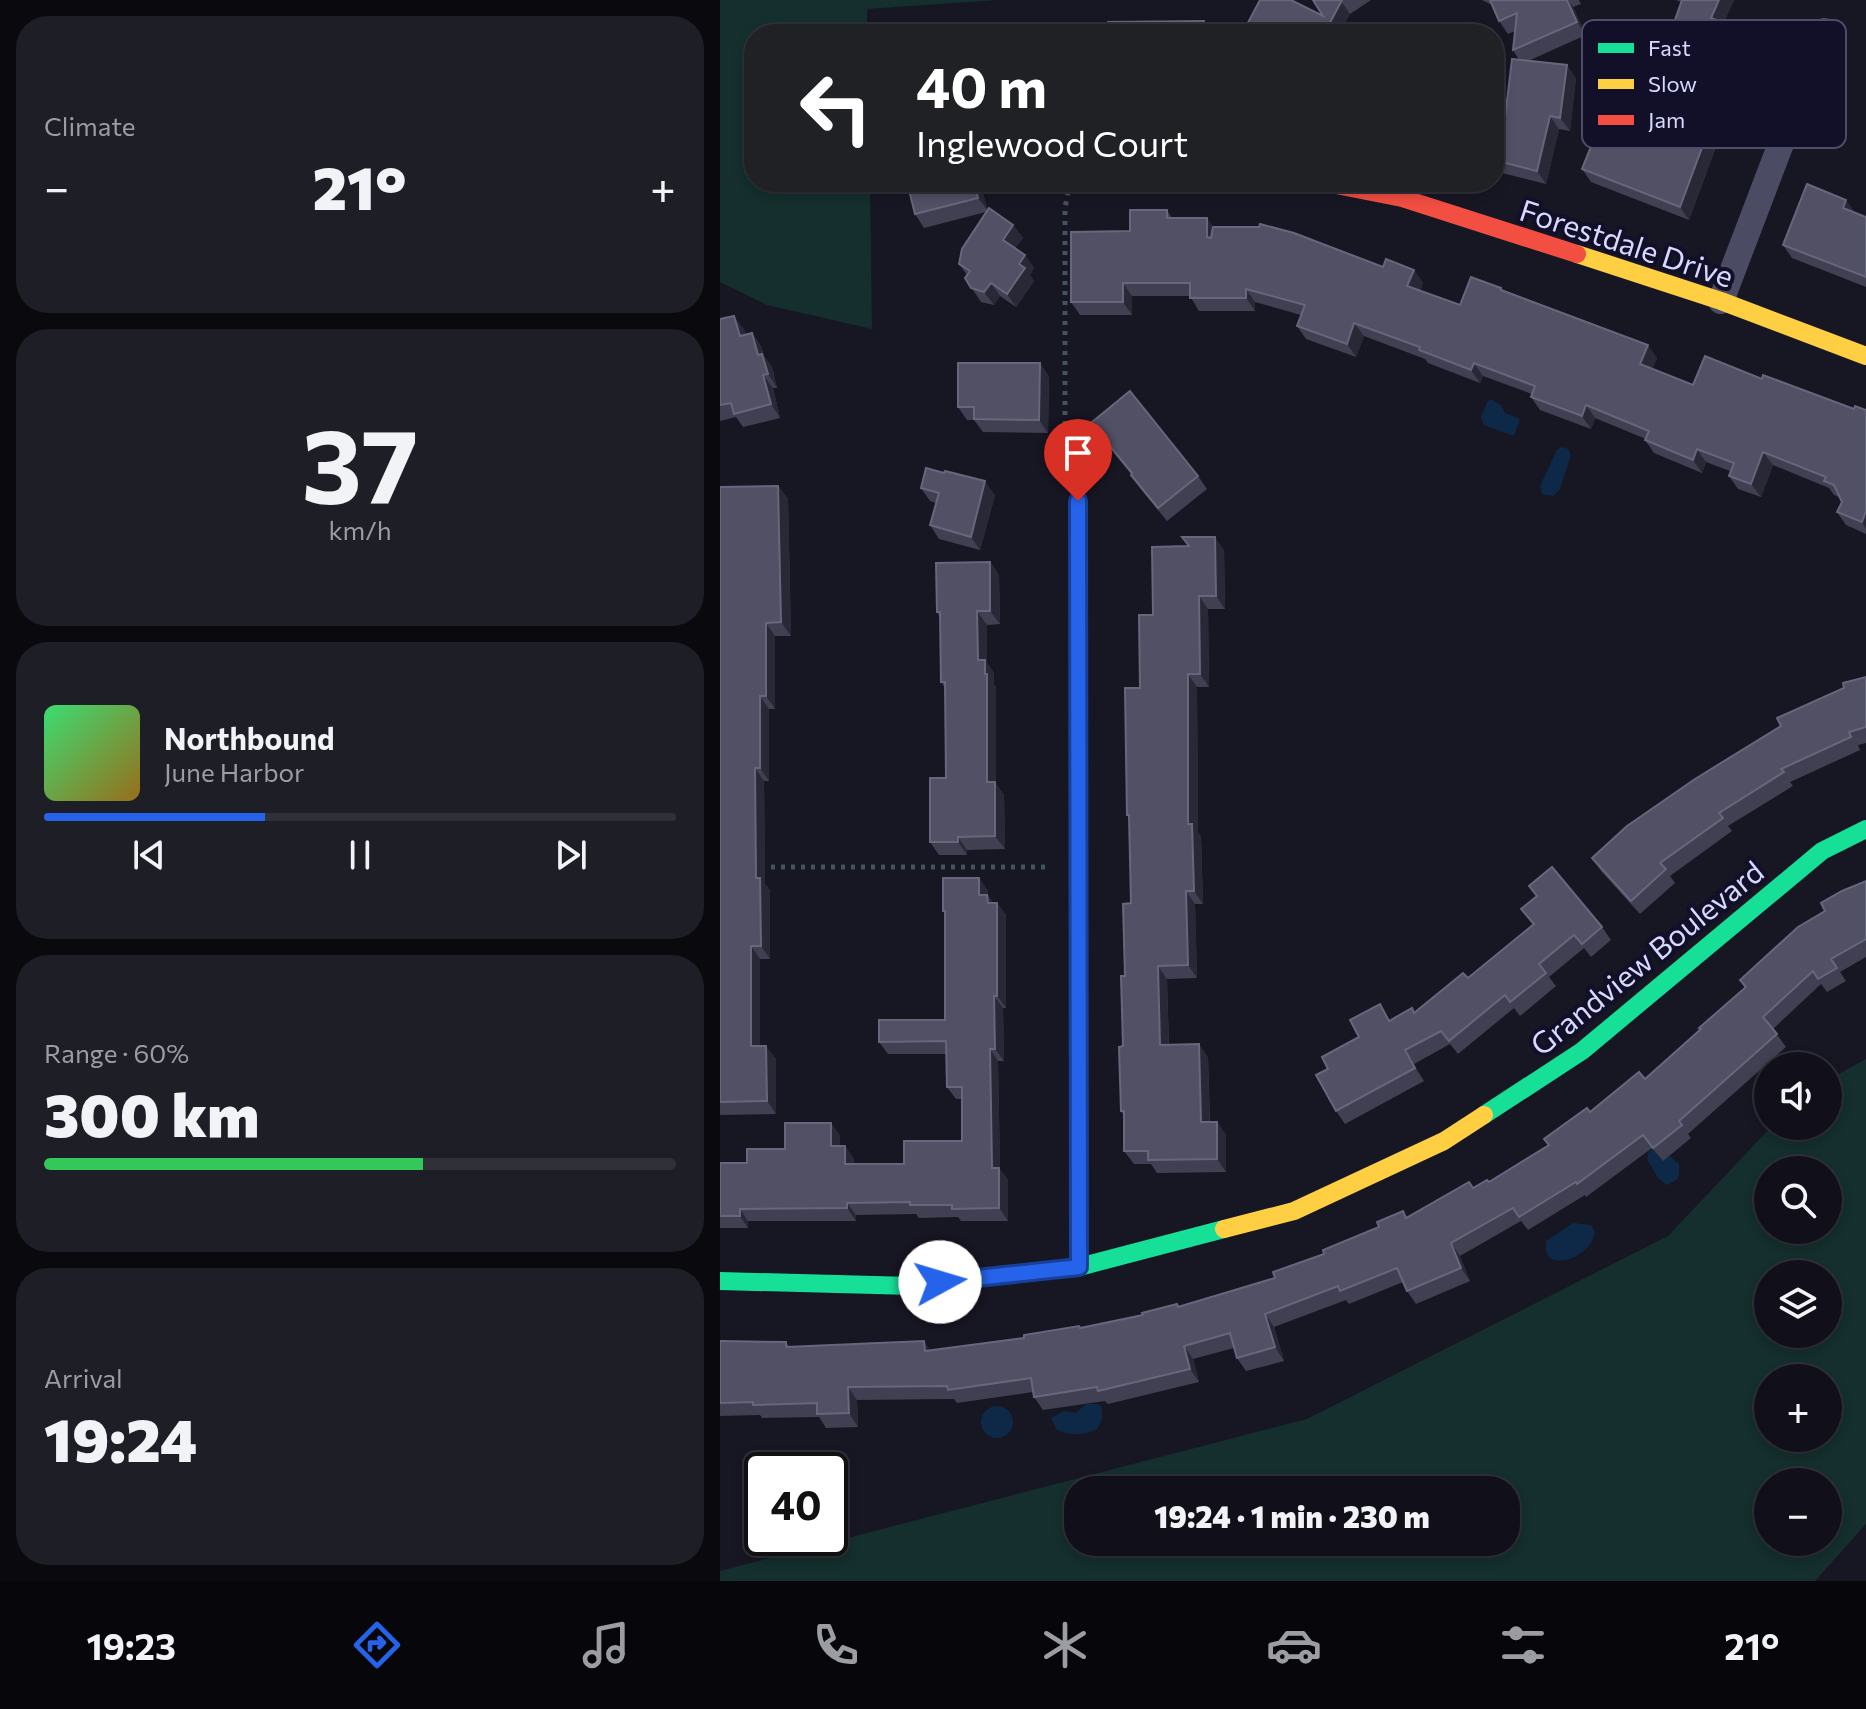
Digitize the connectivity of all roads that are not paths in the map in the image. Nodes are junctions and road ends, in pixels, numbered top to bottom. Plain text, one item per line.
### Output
1 (1779, 148) edge
2 (1410, 192) edge
3 (1721, 301) junction
4 (1866, 356) edge
5 (1078, 501) road end
6 (1866, 829) edge
7 (1079, 1267) junction
8 (720, 1281) edge

1 - 3 street
2 - 3 street, Forestdale Drive
3 - 4 street, Forestdale Drive
5 - 7 street
6 - 7 street, Grandview Boulevard
7 - 8 street, Grandview Boulevard

